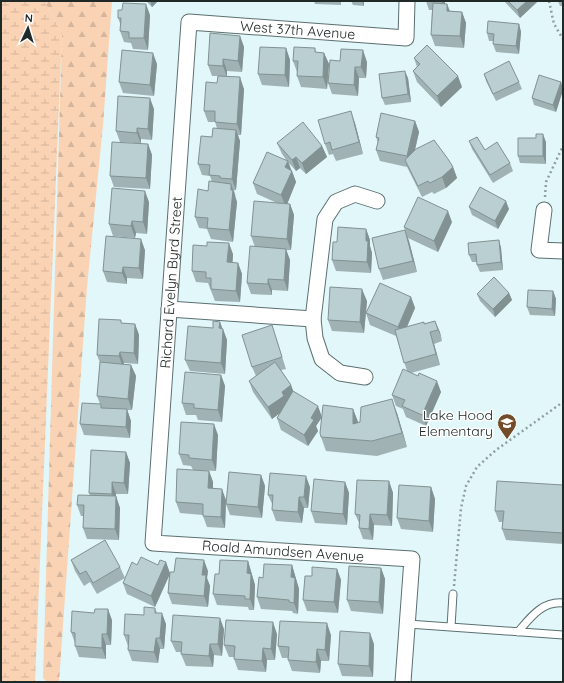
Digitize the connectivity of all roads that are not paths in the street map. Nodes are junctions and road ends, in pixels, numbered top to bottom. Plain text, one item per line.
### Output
1 (407, 1) edge
2 (189, 22) joint
3 (377, 201) dead end
4 (544, 210) dead end
5 (563, 251) edge
6 (169, 309) junction
7 (313, 319) junction
8 (365, 377) dead end
9 (153, 542) joint
10 (453, 594) road end
11 (563, 603) edge
12 (408, 624) junction
13 (451, 627) junction
14 (518, 632) junction
15 (563, 635) edge
16 (403, 682) edge

1 - 2 street, West 37th Avenue
2 - 6 street, Richard Evelyn Byrd Street
3 - 7 street
4 - 5 street
6 - 7 street
6 - 9 street, Richard Evelyn Byrd Street
7 - 8 street
9 - 12 street, Roald Amundsen Avenue
10 - 13 lane
11 - 14 lane
12 - 13 lane
12 - 16 street
13 - 14 lane
14 - 15 lane

